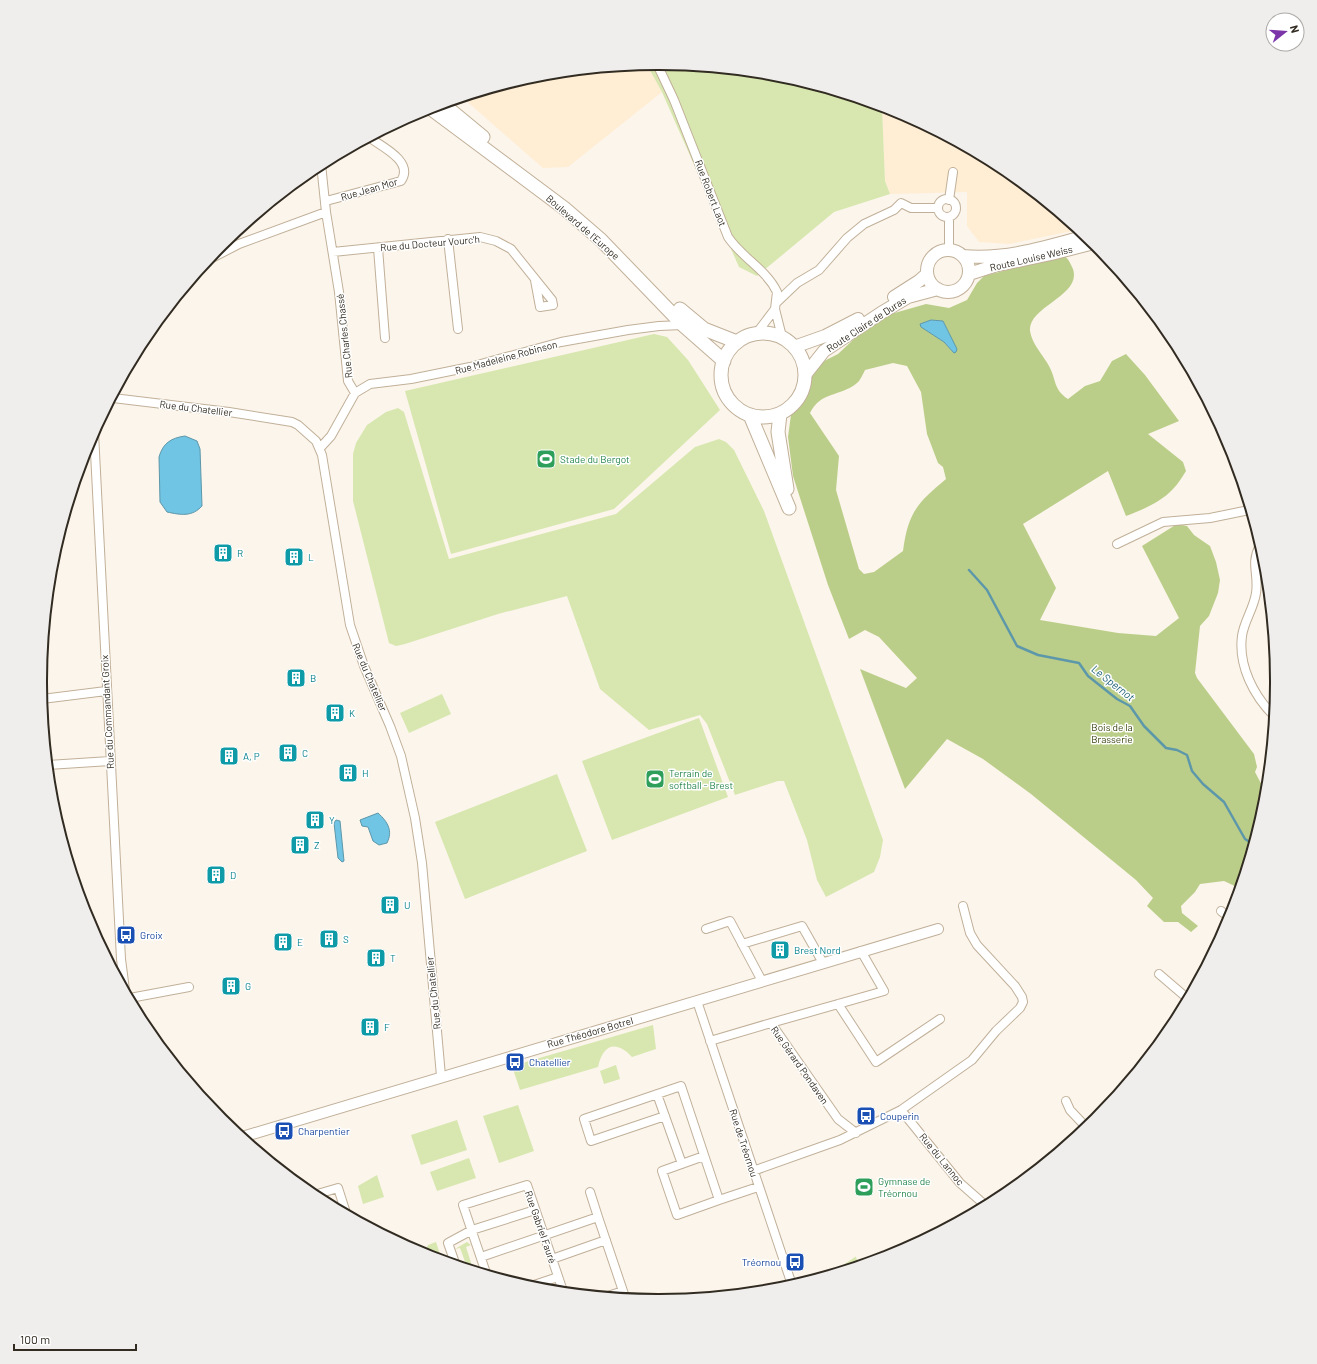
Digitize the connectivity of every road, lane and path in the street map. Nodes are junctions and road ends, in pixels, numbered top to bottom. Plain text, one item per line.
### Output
1 (660, 70) edge
2 (448, 108) edge
3 (436, 113) edge
4 (374, 141) edge
5 (322, 172) edge
6 (953, 172) dead end
7 (949, 200) junction
8 (326, 201) junction
9 (938, 208) junction
10 (326, 212) junction
11 (949, 217) junction
12 (1079, 238) edge
13 (448, 239) junction
14 (1086, 245) edge
15 (378, 248) junction
16 (949, 250) junction
17 (225, 251) edge
18 (333, 252) junction
19 (964, 256) junction
20 (927, 274) junction
21 (969, 274) junction
22 (535, 280) dead end
23 (938, 289) junction
24 (776, 305) junction
25 (668, 310) junction
26 (683, 325) junction
27 (659, 326) junction
28 (458, 330) dead end
29 (756, 334) junction
30 (782, 337) junction
31 (385, 338) dead end
32 (737, 342) junction
33 (794, 347) junction
34 (724, 361) junction
35 (805, 375) junction
36 (355, 393) junction
37 (117, 398) edge
38 (780, 414) junction
39 (750, 415) junction
40 (95, 447) edge
41 (320, 448) junction
42 (1245, 511) edge
43 (1117, 544) dead end
44 (1256, 553) edge
45 (106, 691) junction
46 (47, 699) edge
47 (1269, 710) edge
48 (110, 761) junction
49 (52, 764) edge
50 (963, 906) dead end
51 (1221, 911) dead end
52 (1224, 913) edge
53 (706, 929) dead end
54 (938, 929) dead end
55 (742, 944) junction
56 (861, 951) junction
57 (823, 963) junction
58 (1159, 974) dead end
59 (123, 977) edge
60 (762, 981) junction
61 (189, 986) dead end
62 (1184, 995) edge
63 (135, 997) edge
64 (697, 1001) junction
65 (838, 1004) junction
66 (940, 1019) dead end
67 (771, 1023) junction
68 (710, 1041) junction
69 (441, 1076) junction
70 (657, 1094) junction
71 (1066, 1101) dead end
72 (902, 1110) junction
73 (665, 1116) junction
74 (1082, 1123) edge
75 (856, 1133) junction
76 (249, 1137) edge
77 (704, 1156) junction
78 (682, 1164) junction
79 (753, 1171) junction
80 (758, 1187) junction
81 (590, 1192) dead end
82 (323, 1193) edge
83 (719, 1200) junction
84 (981, 1201) edge
85 (344, 1206) edge
86 (535, 1210) junction
87 (598, 1217) junction
88 (472, 1230) junction
89 (544, 1235) junction
90 (606, 1240) junction
91 (481, 1257) junction
92 (453, 1258) edge
93 (552, 1259) junction
94 (484, 1268) edge
95 (558, 1277) junction
96 (790, 1279) edge
97 (542, 1282) edge
98 (561, 1285) edge
99 (623, 1292) edge

1 - 24 street, Rue Robert Laot
2 - 32 main road, Boulevard de l'Europe
3 - 25 main road, Boulevard de l'Europe
4 - 8 street, Rue Jean Mor
5 - 8 street, Rue Charles Chassé
6 - 7 street
7 - 9 street
7 - 11 street
8 - 10 street, Rue Charles Chassé
9 - 11 street
9 - 24 street
10 - 17 street
10 - 18 street, Rue Charles Chassé
11 - 16 street
12 - 19 main road, Route Louise Weiss
13 - 15 street, Rue du Docteur Vourc'h
13 - 22 street, Rue du Docteur Vourc'h
13 - 28 street
14 - 21 main road, Route Louise Weiss
15 - 18 street, Rue du Docteur Vourc'h
15 - 31 street
16 - 19 main road
16 - 20 main road
18 - 36 street, Rue Charles Chassé
19 - 21 main road
20 - 23 main road
20 - 33 main road, Route Claire de Duras
21 - 23 main road
23 - 35 main road, Route Claire de Duras
24 - 29 street
24 - 30 street, Rue Robert Laot
25 - 26 main road, Boulevard de l'Europe
25 - 27 street
26 - 27 street, Rue Madeleine Robinson
26 - 34 main road, Boulevard de l'Europe
27 - 36 street, Rue Madeleine Robinson
29 - 30 main road
29 - 32 main road
30 - 33 main road
32 - 34 main road
33 - 35 main road
34 - 39 main road
35 - 38 main road
36 - 41 street
37 - 41 street, Rue du Chatellier
38 - 39 main road
38 - 39 main road
40 - 45 street, Rue du Commandant Groix
41 - 69 street, Rue du Chatellier
42 - 43 street
44 - 47 street
45 - 46 street
45 - 48 street, Rue du Commandant Groix
48 - 49 street
48 - 59 street, Rue du Commandant Groix
50 - 72 street
51 - 52 street
53 - 55 street
54 - 56 street, Rue Théodore Botrel
55 - 57 street
55 - 60 street
56 - 57 street, Rue Théodore Botrel
56 - 65 street
57 - 60 street, Rue Théodore Botrel
58 - 62 street
60 - 64 street, Rue Théodore Botrel
61 - 63 street
64 - 68 street, Rue de Tréornou
64 - 69 street, Rue Théodore Botrel
65 - 66 street
65 - 67 street
67 - 68 street, Rue Gérard Pondaven
67 - 75 street, Rue Gérard Pondaven
68 - 79 street, Rue de Tréornou
69 - 76 street, Rue Théodore Botrel
70 - 73 street
70 - 73 street
70 - 77 street
71 - 74 street
72 - 75 street
72 - 84 street, Rue du Lannoc
73 - 78 street
75 - 79 street
77 - 78 street
77 - 83 street
78 - 83 street
79 - 80 street, Rue de Tréornou
80 - 83 street
80 - 96 street, Rue de Tréornou
81 - 87 street
82 - 85 street
86 - 88 street
86 - 88 street, Rue Gabriel Fauré
86 - 89 street, Rue Gabriel Fauré
87 - 89 street
87 - 90 street
88 - 91 street
88 - 92 street
89 - 91 street
89 - 93 street, Rue Gabriel Fauré
90 - 93 street
90 - 99 street
91 - 94 street
93 - 95 street, Rue Gabriel Fauré
95 - 97 street
95 - 98 street, Rue Gabriel Fauré

